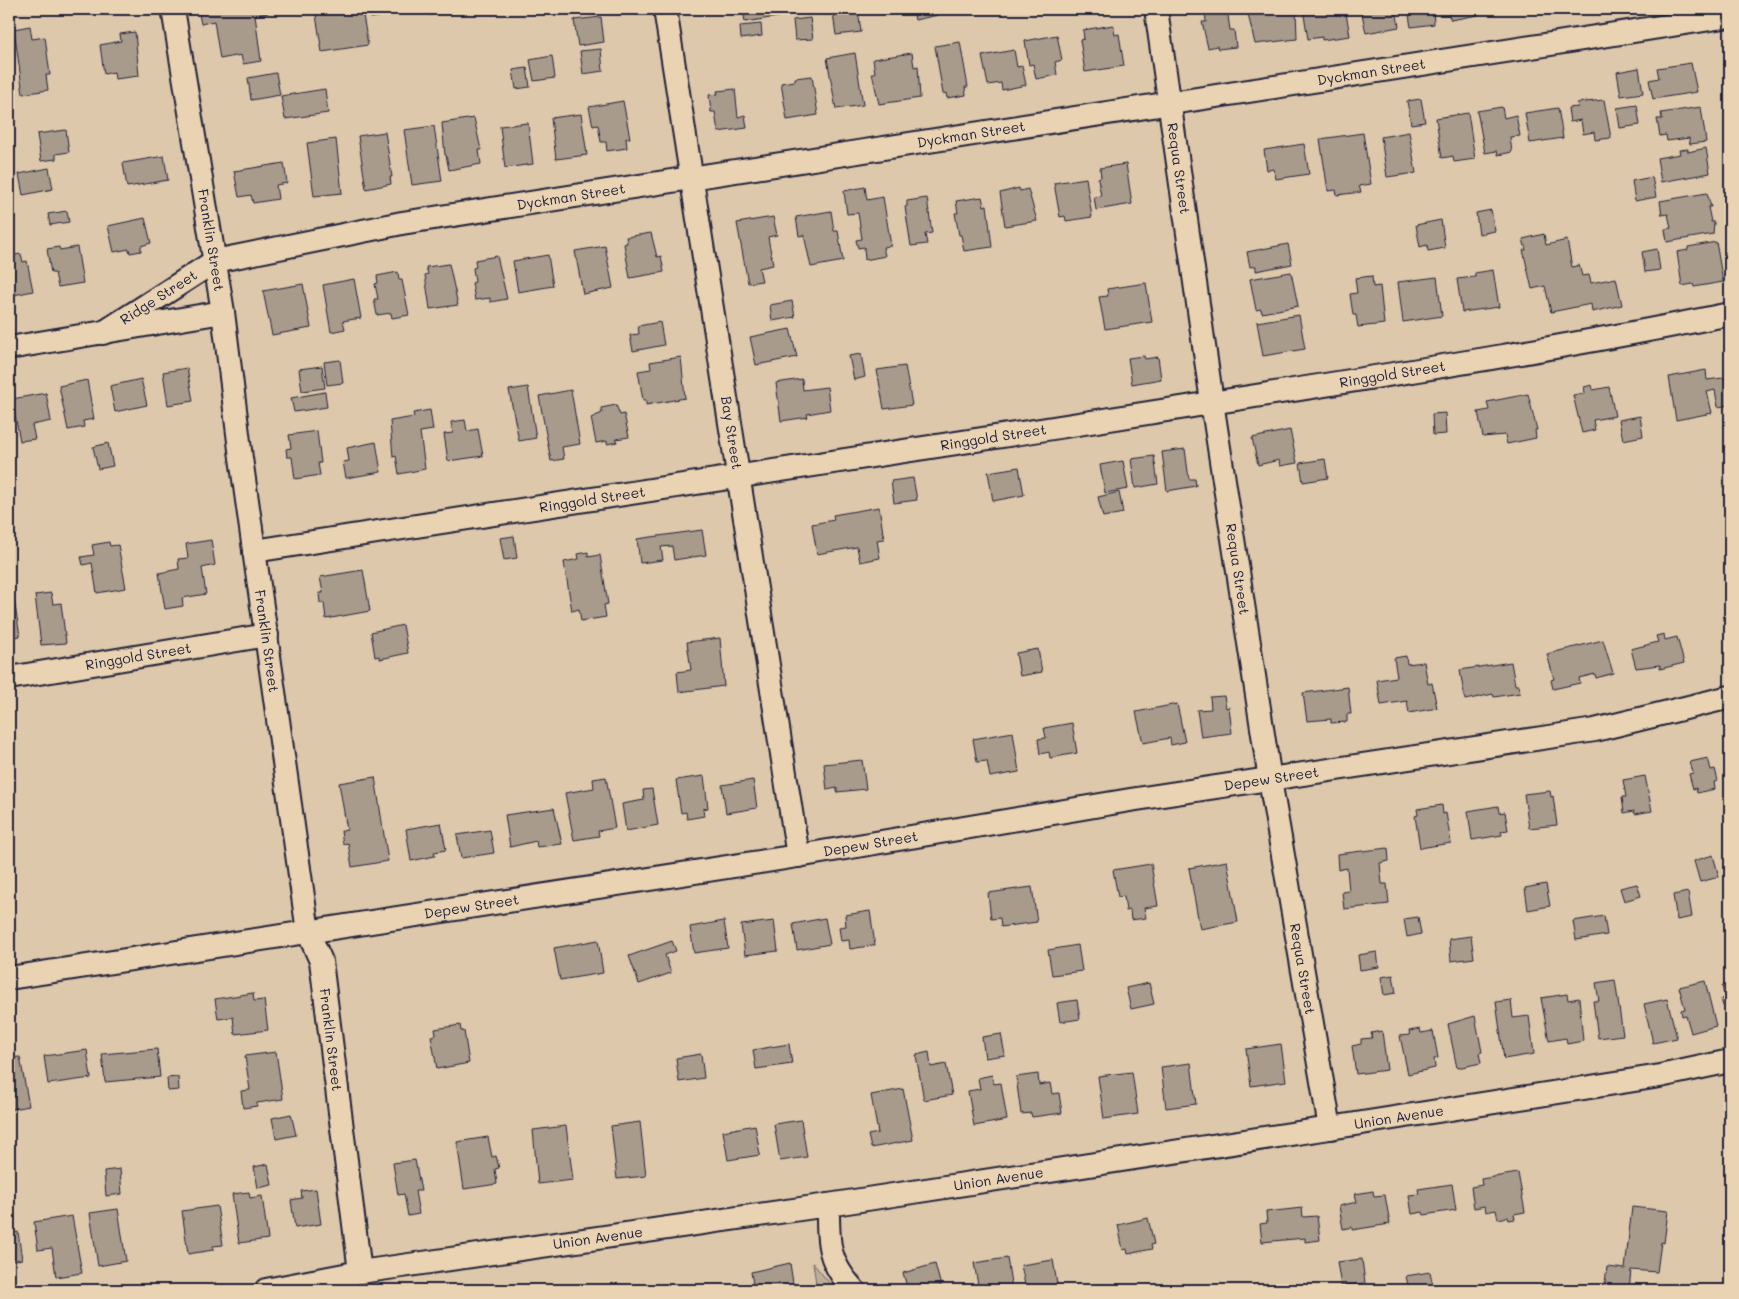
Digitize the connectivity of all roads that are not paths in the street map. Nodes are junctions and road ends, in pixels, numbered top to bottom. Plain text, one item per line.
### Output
1 (173, 9) edge
2 (665, 9) edge
3 (1156, 9) edge
4 (1730, 16) edge
5 (1170, 104) junction
6 (692, 176) junction
7 (215, 261) junction
8 (223, 312) junction
9 (1730, 314) edge
10 (103, 333) junction
11 (9, 348) edge
12 (1212, 402) junction
13 (740, 478) junction
14 (254, 551) junction
15 (267, 635) junction
16 (9, 678) edge
17 (1730, 697) edge
18 (1270, 780) junction
19 (798, 856) junction
20 (308, 932) junction
21 (9, 978) edge
22 (1730, 1061) edge
23 (1330, 1128) junction
24 (828, 1205) junction
25 (360, 1272) junction
26 (266, 1290) edge
27 (854, 1290) edge

1 - 7 street, Franklin Street
2 - 6 street, Bay Street
3 - 5 street, Requa Street
4 - 5 street, Dyckman Street
5 - 6 street, Dyckman Street
5 - 12 street, Requa Street
6 - 7 street, Dyckman Street
6 - 13 street, Bay Street
7 - 8 street, Franklin Street
7 - 10 street, Ridge Street
8 - 10 street, Ridge Street
8 - 14 street, Franklin Street
9 - 12 street, Ringgold Street
10 - 11 street, Ridge Street
12 - 13 street, Ringgold Street
12 - 18 street, Requa Street
13 - 14 street, Ringgold Street
13 - 19 street, Bay Street
14 - 15 street, Franklin Street
15 - 16 street, Ringgold Street
15 - 20 street, Franklin Street
17 - 18 street, Depew Street
18 - 19 street, Depew Street
18 - 23 street, Requa Street
19 - 20 street, Depew Street
20 - 21 street, Depew Street
20 - 25 street, Franklin Street
22 - 23 street, Union Avenue
23 - 24 street, Union Avenue
24 - 25 street, Union Avenue
24 - 27 street
25 - 26 street, Union Avenue

